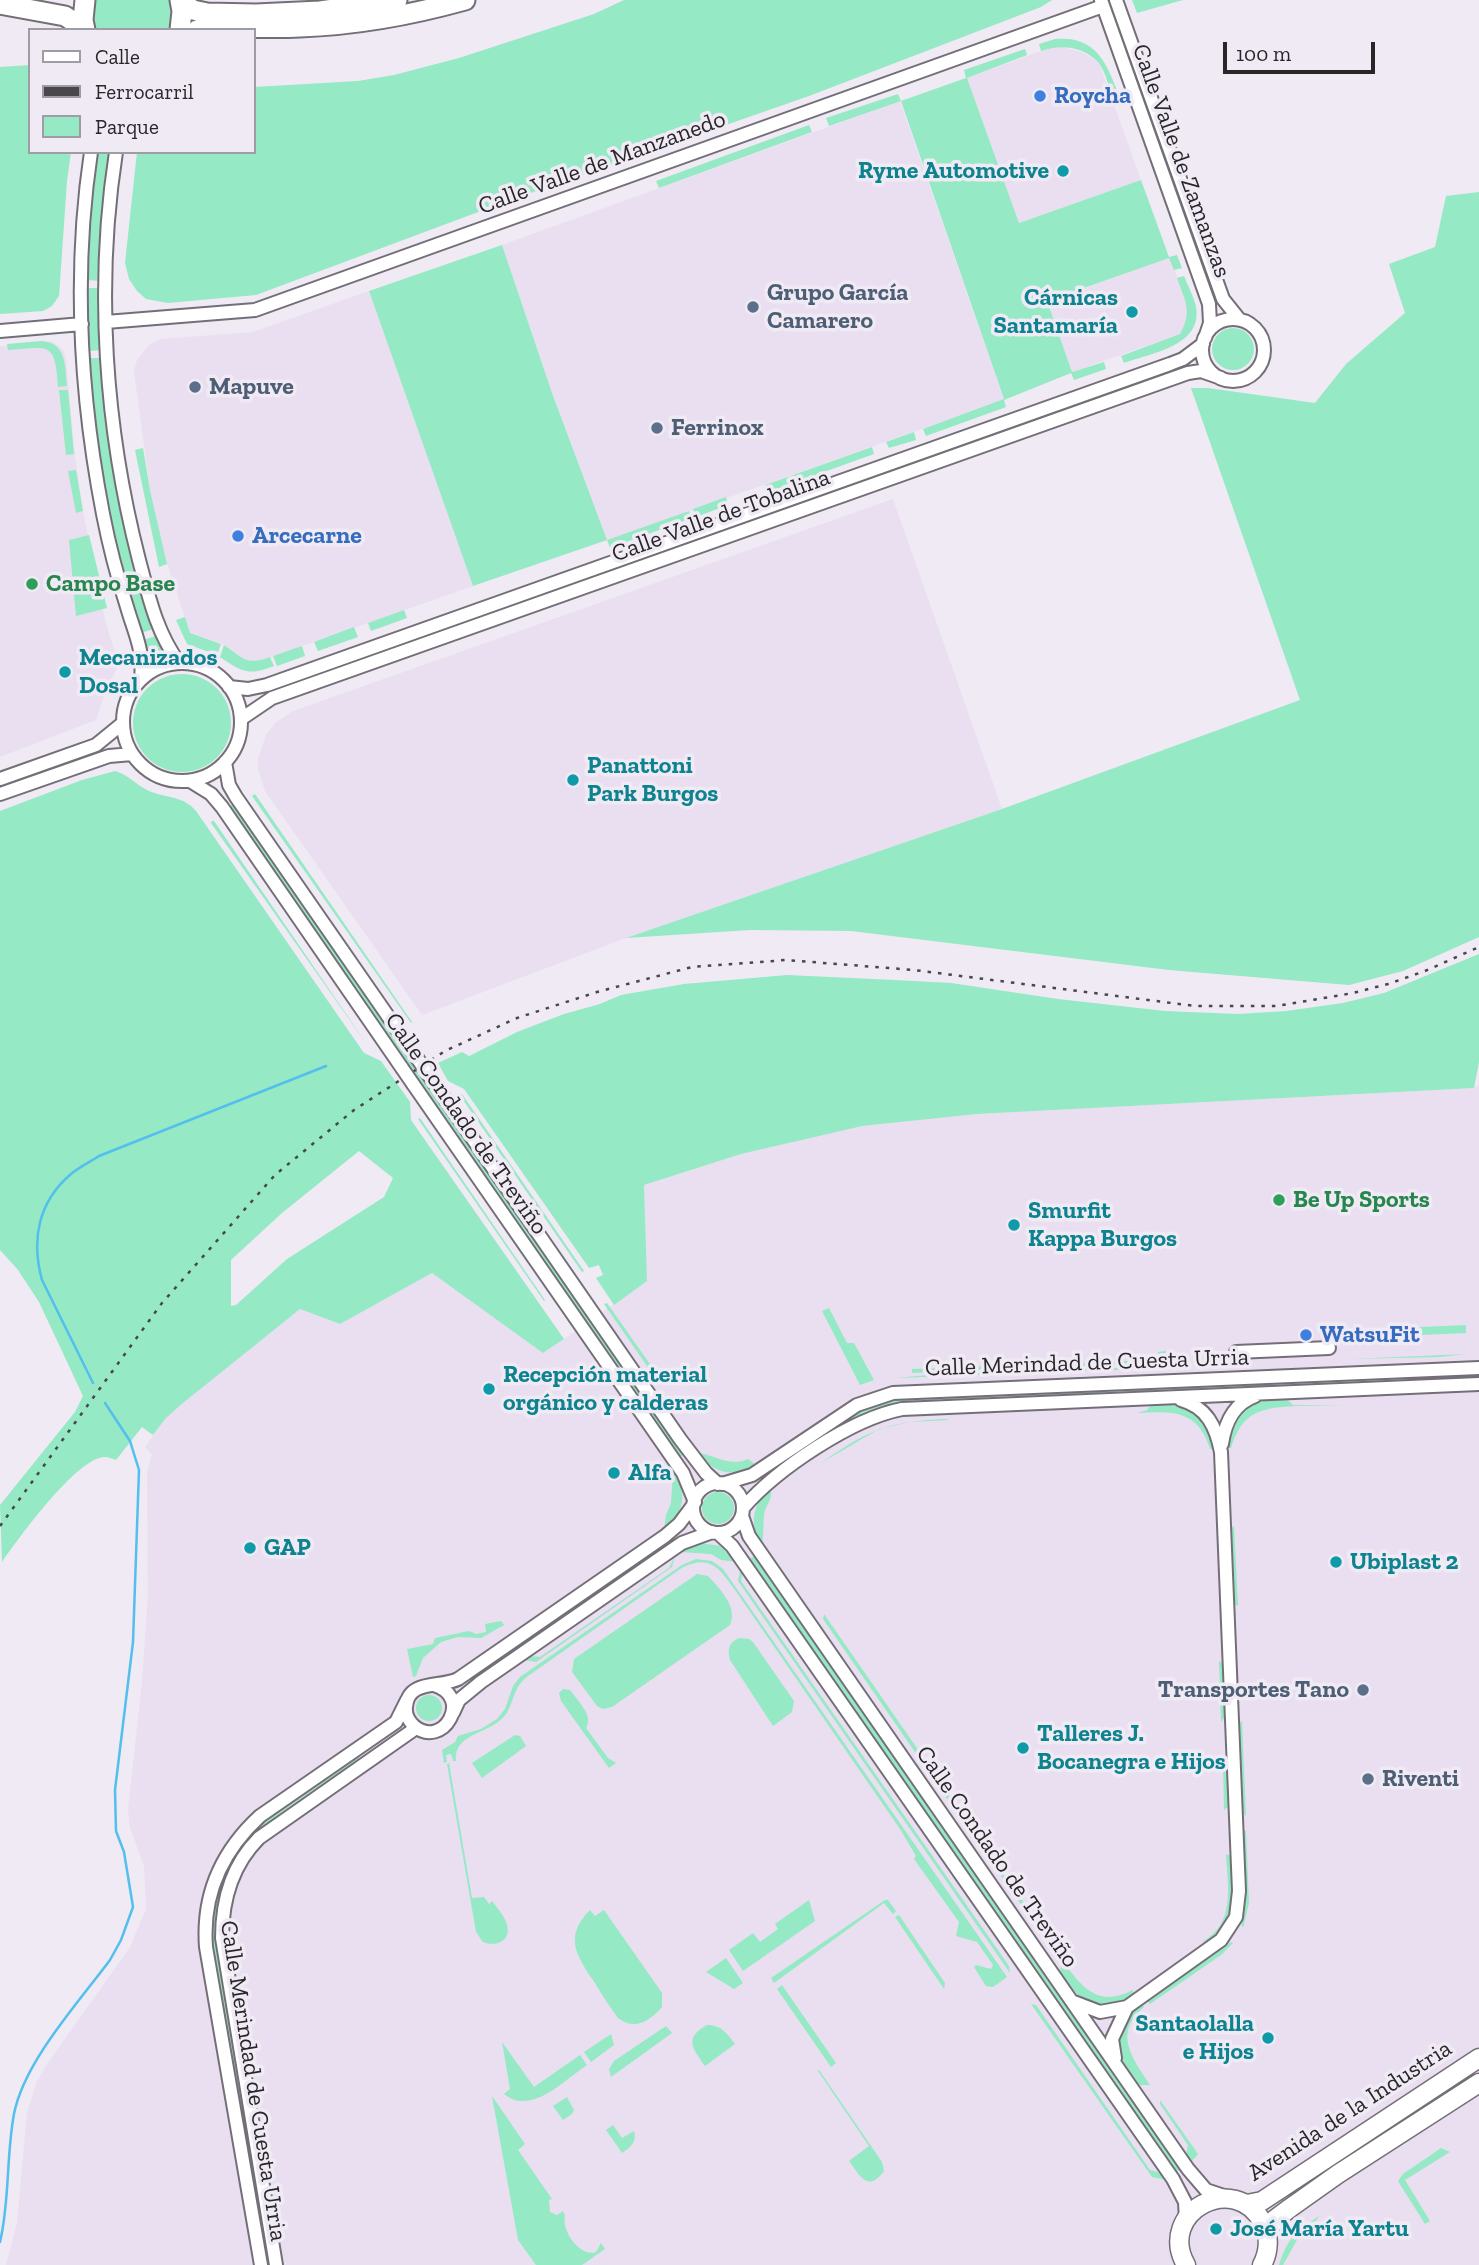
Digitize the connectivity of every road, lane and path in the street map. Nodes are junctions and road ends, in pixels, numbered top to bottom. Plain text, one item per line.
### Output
1 (85, 0) edge
2 (397, 0) edge
3 (465, 0) edge
4 (1116, 0) edge
5 (180, 1) edge
6 (1102, 3) edge
7 (0, 4) edge
8 (83, 28) edge
9 (85, 28) edge
10 (180, 28) edge
11 (256, 28) edge
12 (91, 154) edge
13 (116, 154) edge
14 (1239, 319) junction
15 (106, 322) junction
16 (82, 324) junction
17 (0, 331) edge
18 (1204, 341) junction
19 (1221, 378) junction
20 (179, 663) junction
21 (141, 679) junction
22 (229, 687) junction
23 (241, 719) junction
24 (123, 723) junction
25 (132, 754) junction
26 (225, 762) junction
27 (0, 779) edge
28 (190, 780) junction
29 (0, 794) edge
30 (1329, 1348) dead end
31 (1236, 1352) dead end
32 (1479, 1368) edge
33 (1479, 1384) edge
34 (1260, 1393) junction
35 (1167, 1397) junction
36 (1221, 1452) junction
37 (720, 1484) junction
38 (694, 1503) junction
39 (742, 1512) junction
40 (715, 1532) junction
41 (434, 1685) junction
42 (407, 1700) junction
43 (453, 1714) junction
44 (416, 1728) junction
45 (1071, 2000) junction
46 (1127, 2007) junction
47 (1479, 2058) edge
48 (1119, 2068) junction
49 (1479, 2083) edge
50 (1242, 2202) junction
51 (1186, 2220) junction
52 (1268, 2236) junction
53 (1179, 2247) junction
54 (261, 2265) edge
55 (276, 2265) edge
56 (1173, 2265) edge
57 (1186, 2265) edge
58 (1262, 2265) edge

1 - 9 main road
2 - 5 main road
3 - 11 main road
4 - 14 street, Calle Valle de Zamanzas
5 - 10 main road
6 - 15 street, Calle Valle de Manzanedo
6 - 18 street, Calle Valle de Zamanzas
7 - 8 main road
12 - 16 street
13 - 15 street
14 - 18 street
14 - 19 street
15 - 20 street
16 - 17 street
16 - 21 street
18 - 19 street
18 - 22 street, Calle Valle de Tobalina
19 - 23 street, Calle Valle de Tobalina
20 - 21 street
20 - 22 street
21 - 24 street
22 - 23 street
23 - 26 street
24 - 25 street
24 - 27 street
25 - 28 street
25 - 29 street
26 - 28 street
26 - 37 street, Calle Condado de Treviño, bridge
28 - 38 street, Calle Condado de Treviño, bridge
30 - 31 street
32 - 37 street, Calle Merindad de Cuesta Urria
33 - 34 street, Calle Merindad de Cuesta Urria
34 - 35 street, Calle Merindad de Cuesta Urria
34 - 36 street
35 - 36 street
35 - 39 street, Calle Merindad de Cuesta Urria
36 - 46 street
37 - 38 street
37 - 39 street
38 - 40 street
38 - 41 street
39 - 40 street
39 - 45 street, Calle Condado de Treviño
40 - 43 street
40 - 51 street, Calle Condado de Treviño
41 - 42 street
41 - 43 street
42 - 44 street
42 - 54 street, Calle Merindad de Cuesta Urria
43 - 44 street
44 - 55 street, Calle Merindad de Cuesta Urria
45 - 46 street
45 - 48 street, Calle Condado de Treviño
46 - 48 street
47 - 50 main road, Avenida de la Industria
48 - 50 street, Calle Condado de Treviño
49 - 52 main road, Avenida de la Industria
50 - 51 main road, Avenida de la Industria
50 - 52 main road
51 - 53 main road
52 - 58 main road
53 - 56 main road
53 - 57 main road

